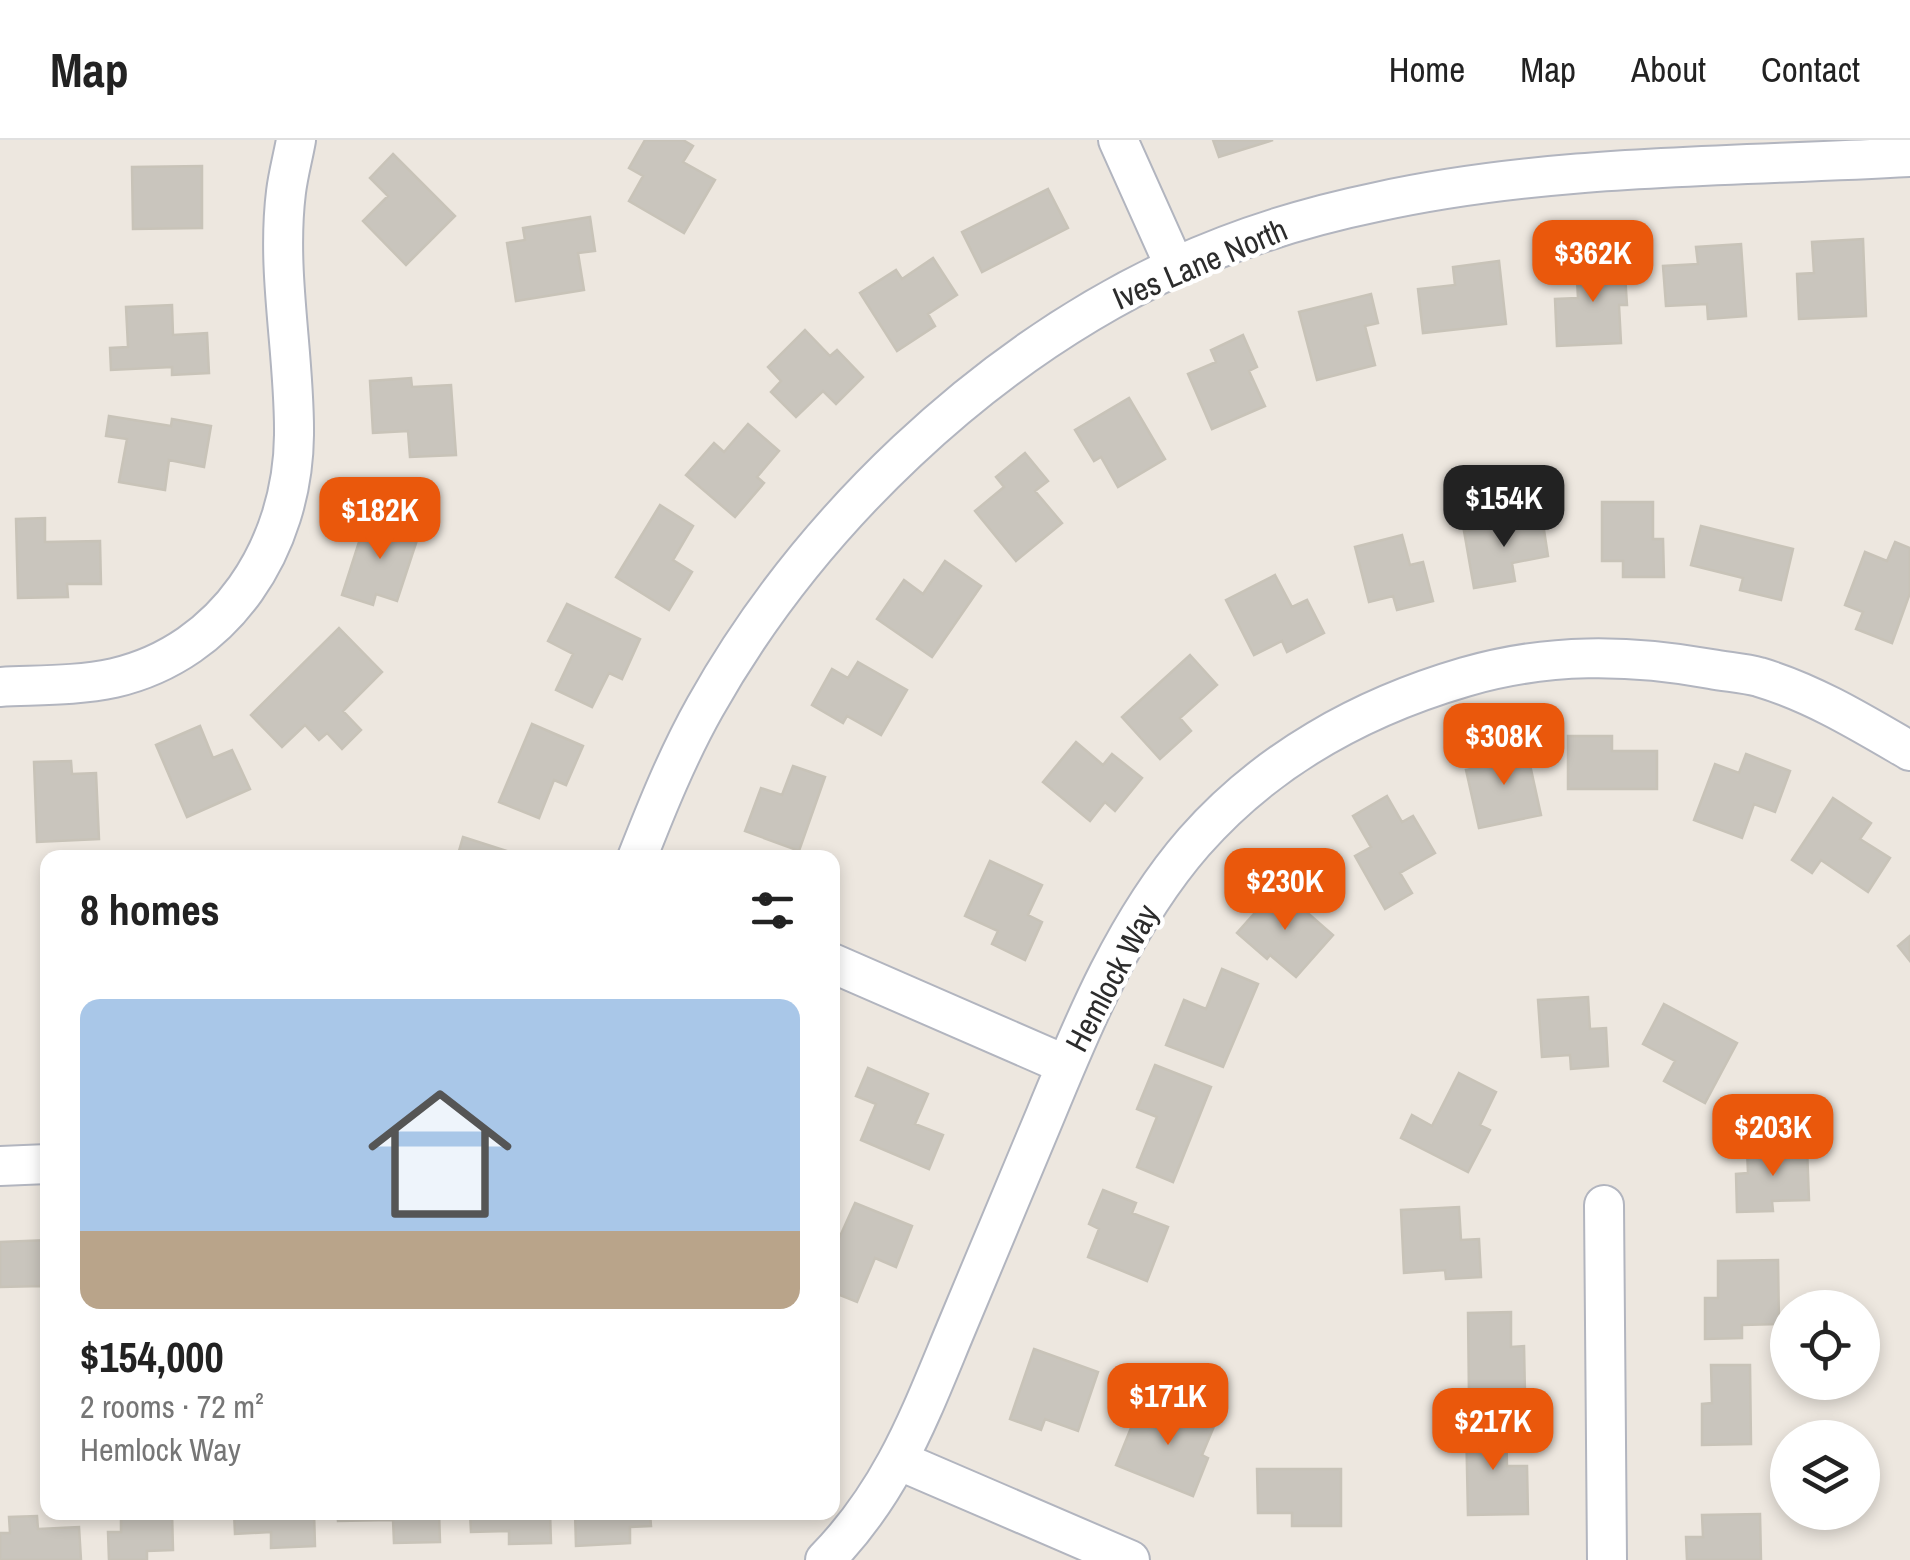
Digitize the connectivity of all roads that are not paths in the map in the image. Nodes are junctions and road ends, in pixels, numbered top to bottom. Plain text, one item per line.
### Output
1 (296, 140) edge
2 (1118, 140) edge
3 (1910, 158) edge
4 (1175, 267) junction
5 (0, 687) edge
6 (1910, 751) edge
7 (640, 850) edge
8 (840, 966) edge
9 (1066, 1065) junction
10 (40, 1164) edge
11 (0, 1166) edge
12 (1604, 1205) dead end
13 (900, 1461) junction
14 (825, 1560) edge
15 (1130, 1560) edge
16 (1607, 1560) edge

1 - 5 street
2 - 4 street
3 - 4 street, Ives Lane North
4 - 7 street, Ives Lane North
6 - 9 street, Hemlock Way
8 - 9 street
9 - 13 street, Hemlock Way
10 - 11 street
12 - 16 street
13 - 14 street, Hemlock Way
13 - 15 street

